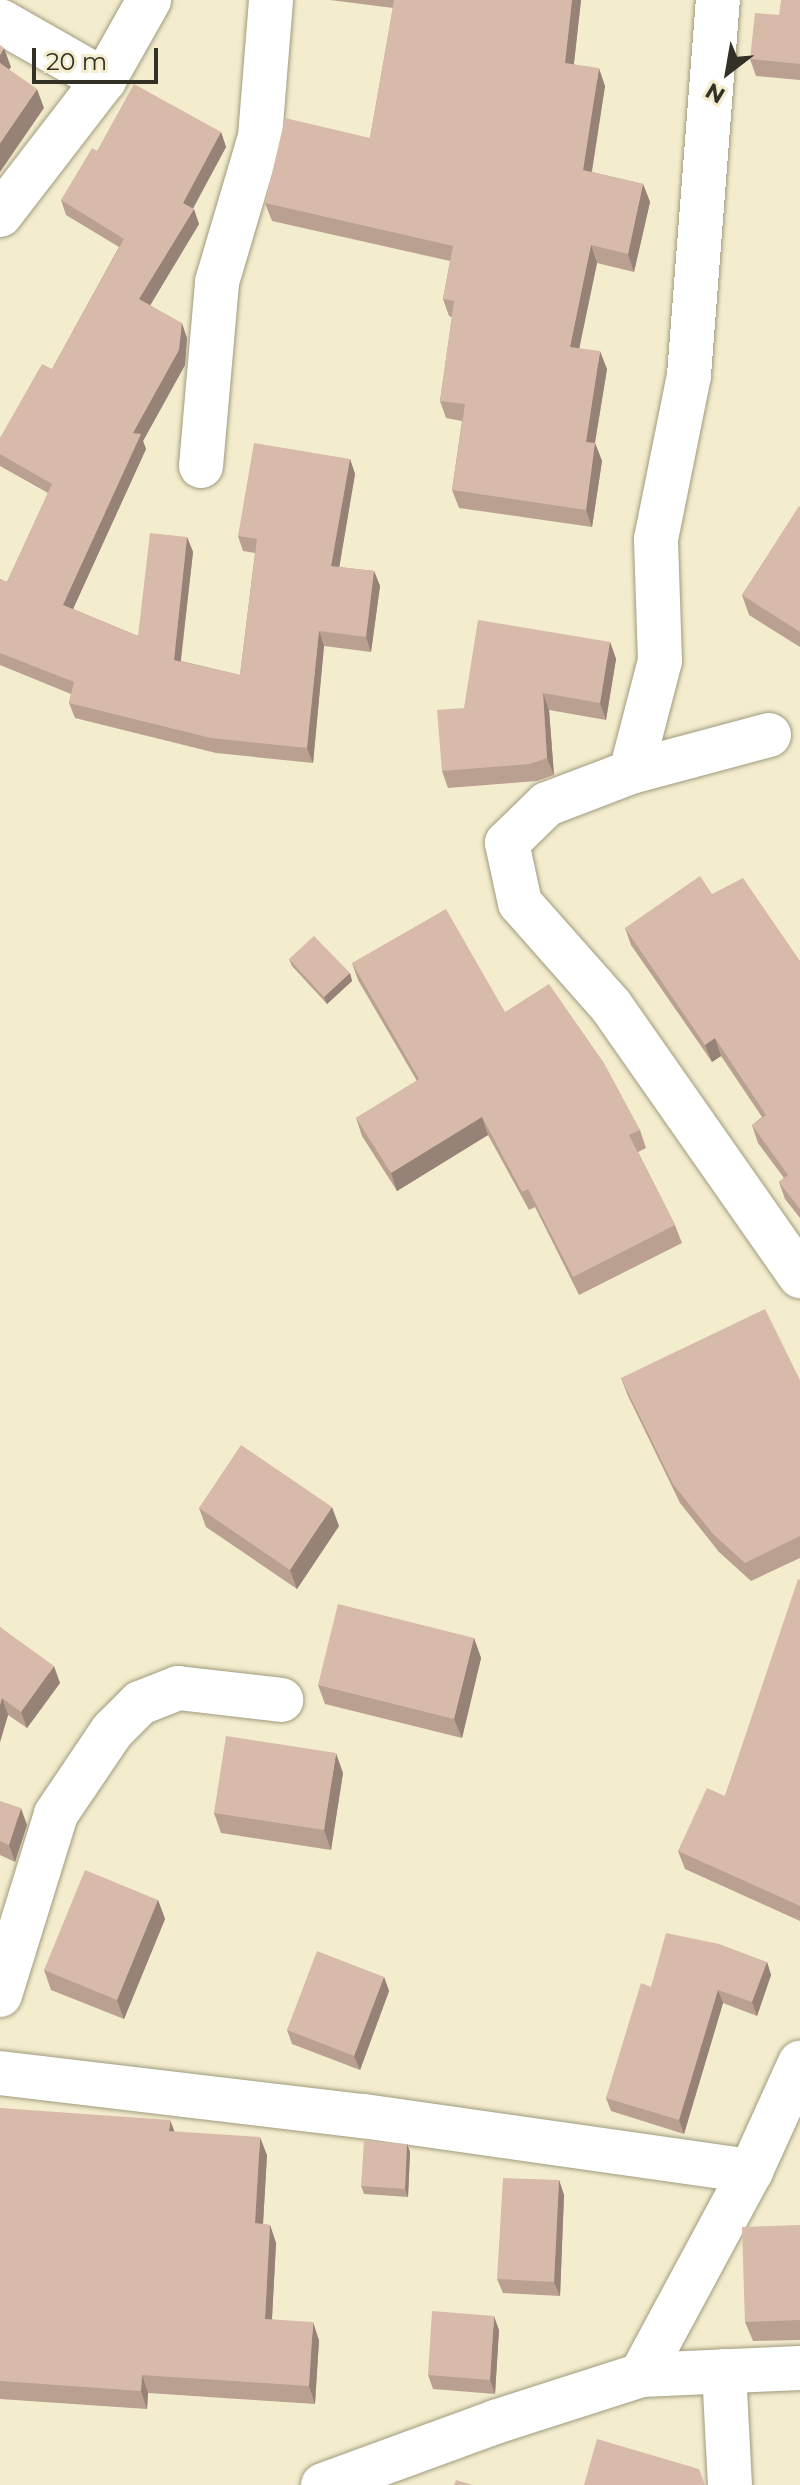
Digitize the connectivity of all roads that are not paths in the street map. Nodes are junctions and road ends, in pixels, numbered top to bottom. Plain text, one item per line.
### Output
1 (149, 0) edge
2 (271, 0) edge
3 (718, 0) edge
4 (0, 21) edge
5 (104, 80) junction
6 (0, 215) edge
7 (201, 466) dead end
8 (769, 735) dead end
9 (631, 772) junction
10 (800, 1276) edge
11 (281, 1700) dead end
12 (0, 1995) edge
13 (800, 2063) edge
14 (0, 2073) edge
15 (751, 2171) junction
16 (800, 2368) edge
17 (724, 2371) junction
18 (641, 2375) junction
19 (323, 2485) edge
20 (730, 2485) edge

1 - 5 street
2 - 7 street
3 - 9 street
4 - 5 street
5 - 6 street
8 - 9 street
9 - 10 street
11 - 12 street
13 - 15 street
14 - 15 street
15 - 18 street
16 - 17 street
17 - 18 street
17 - 20 street
18 - 19 street

